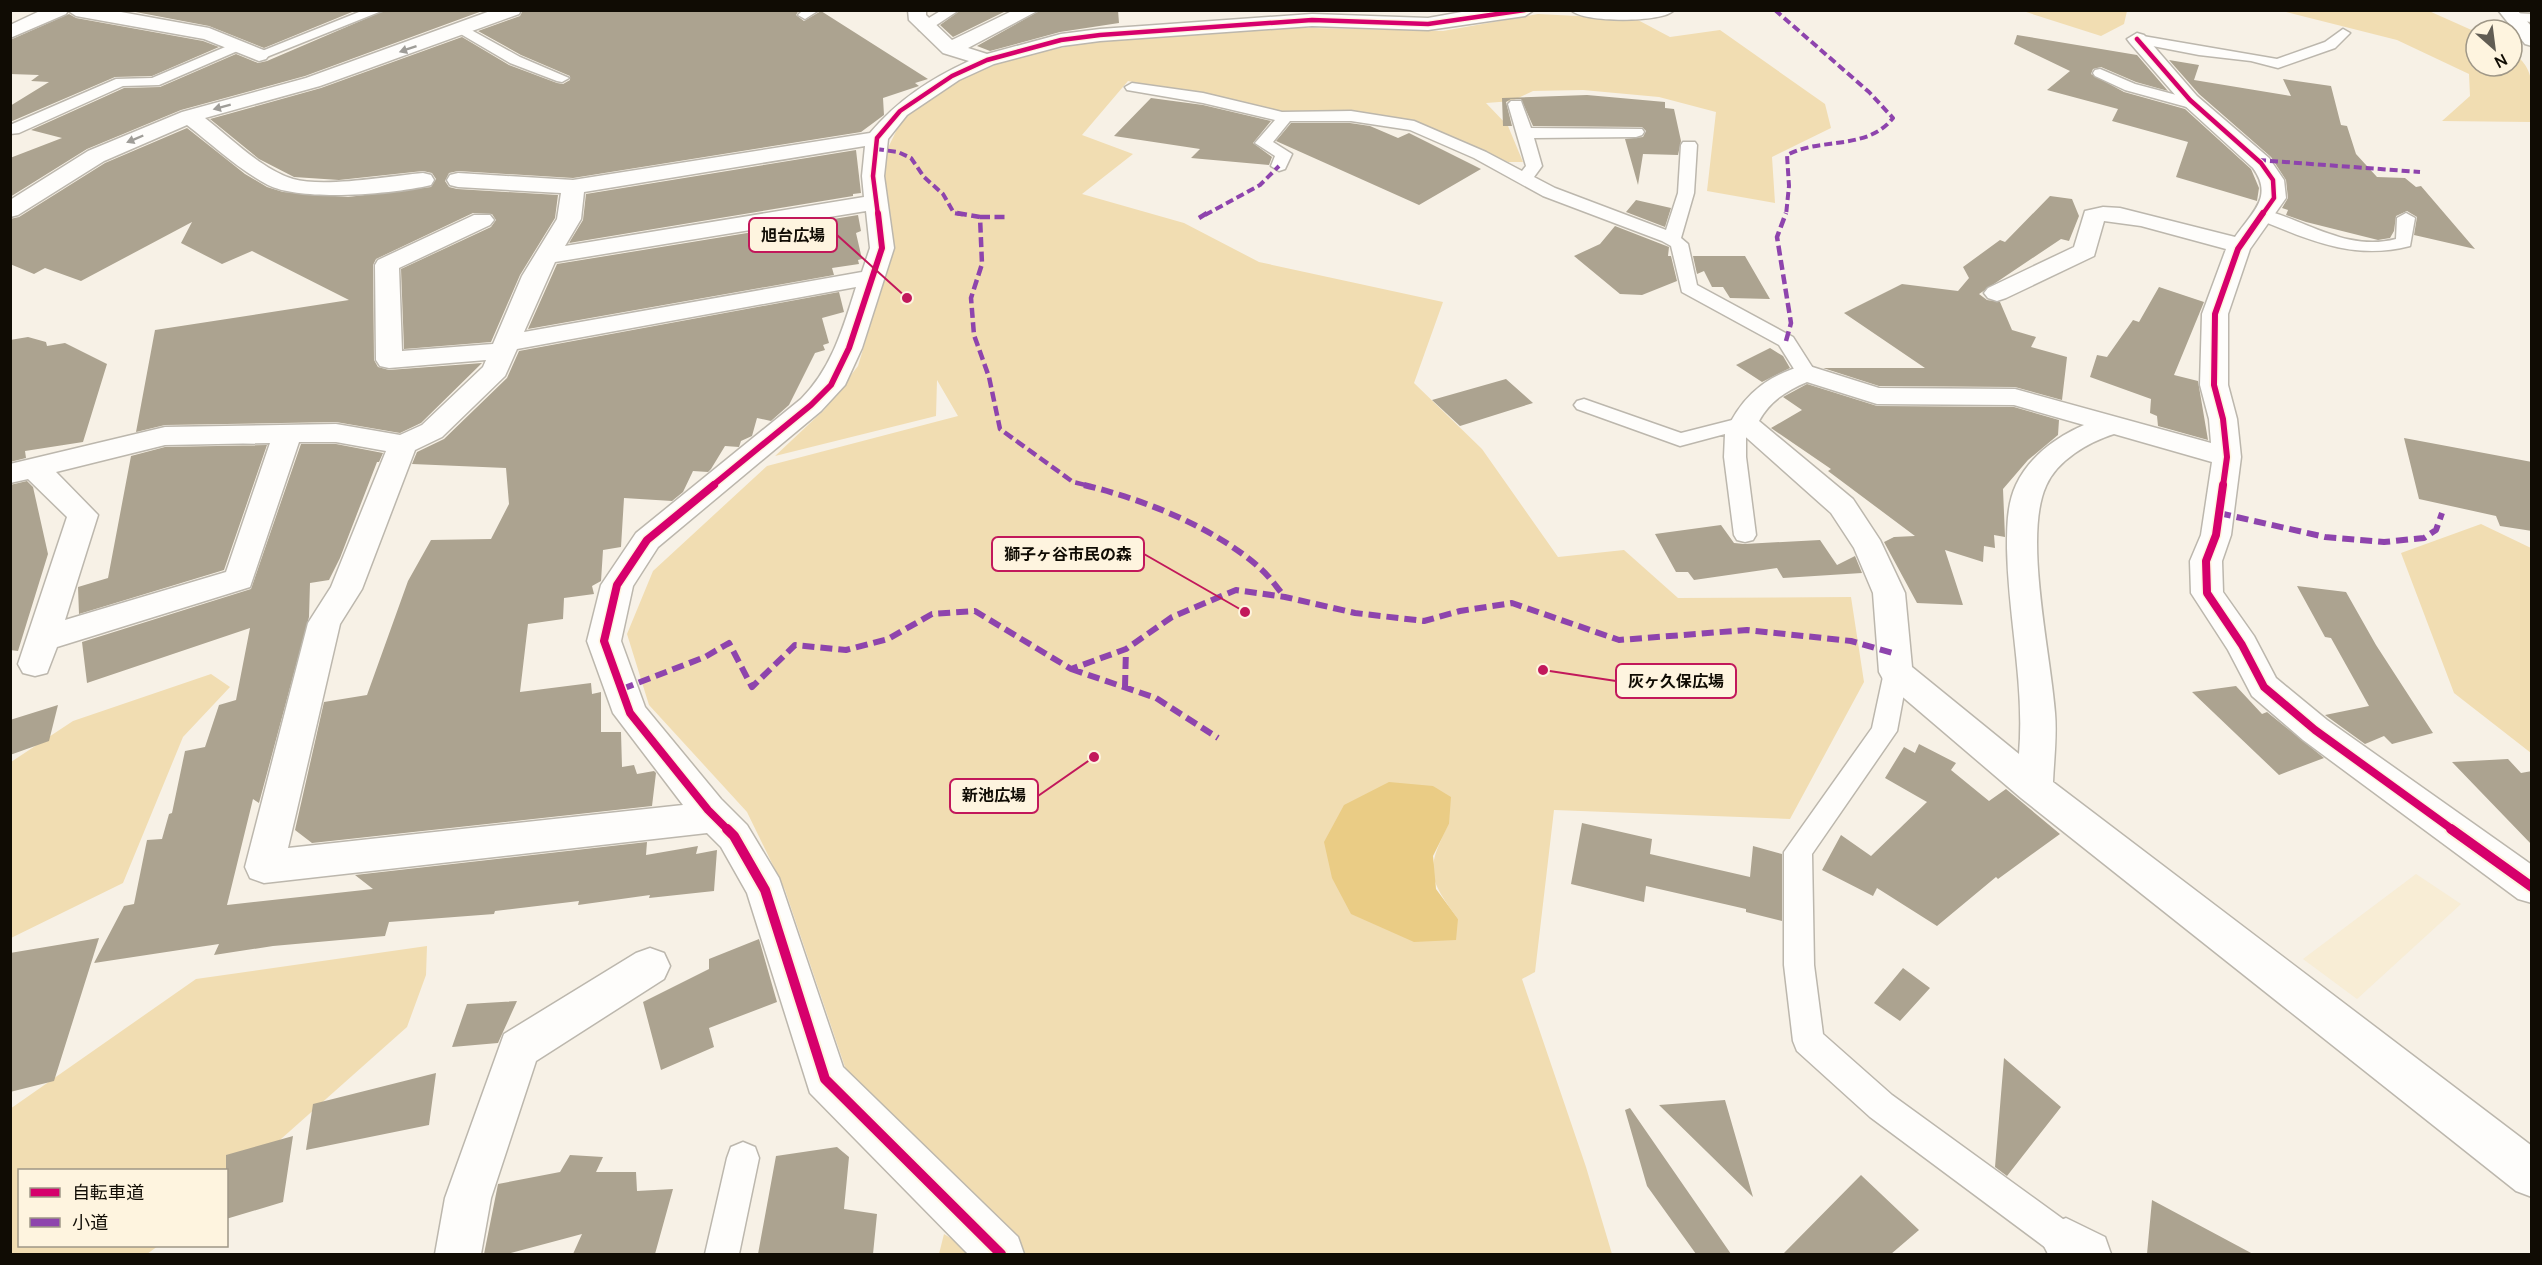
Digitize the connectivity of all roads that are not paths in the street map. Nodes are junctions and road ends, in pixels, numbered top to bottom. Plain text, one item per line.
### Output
1 (59, 10) edge
2 (76, 10) edge
3 (378, 10) edge
4 (512, 10) edge
5 (953, 10) edge
6 (1030, 10) edge
7 (1526, 10) edge
8 (1580, 10) edge
9 (1665, 10) edge
10 (1636, 12) edge
11 (1453, 15) edge
12 (2517, 15) edge
13 (920, 19) edge
14 (464, 30) junction
15 (10, 32) edge
16 (2343, 33) dead end
17 (2137, 39) joint
18 (2532, 40) edge
19 (237, 46) junction
20 (950, 50) junction
21 (259, 55) joint
22 (987, 60) junction
23 (2100, 73) dead end
24 (562, 78) dead end
25 (1132, 87) dead end
26 (1516, 104) dead end
27 (2194, 104) junction
28 (189, 116) junction
29 (1286, 117) junction
30 (13, 130) dead end
31 (1636, 132) dead end
32 (1524, 133) junction
33 (877, 138) junction
34 (1689, 145) dead end
35 (1279, 166) dead end
36 (1525, 178) junction
37 (423, 180) dead end
38 (458, 180) dead end
39 (573, 187) junction
40 (876, 202) junction
41 (10, 210) edge
42 (2261, 214) junction
43 (2406, 218) dead end
44 (482, 220) dead end
45 (1672, 239) junction
46 (2240, 246) junction
47 (546, 256) junction
48 (873, 277) junction
49 (1997, 293) dead end
50 (505, 347) junction
51 (1806, 373) junction
52 (1584, 405) dead end
53 (1740, 424) junction
54 (2112, 424) junction
55 (287, 434) junction
56 (404, 445) junction
57 (2227, 457) junction
58 (22, 471) edge
59 (1745, 535) dead end
60 (1896, 672) junction
61 (2034, 788) junction
62 (715, 817) junction
63 (2532, 887) edge
64 (650, 966) dead end
65 (743, 1158) dead end
66 (2532, 1175) edge
67 (2077, 1248) edge
68 (458, 1254) edge
69 (722, 1254) edge
70 (1001, 1254) edge

1 - 15 street
2 - 19 street
3 - 21 lane
4 - 14 street
5 - 13 lane
6 - 20 street
7 - 11 street
8 - 10 street
9 - 10 street
11 - 22 street
12 - 18 street
13 - 20 street
14 - 24 lane
14 -> 28 street
16 - 17 lane
17 - 27 street
19 - 21 street
19 - 30 lane
20 - 22 street
22 - 33 street
23 - 27 lane
25 - 29 lane
26 - 32 lane
27 - 42 street
28 - 37 street
28 -> 41 street
29 - 35 lane
29 - 36 lane
31 - 32 lane
32 - 36 lane
33 - 39 street
33 - 40 street
34 - 45 lane
36 - 45 lane
38 - 39 street
39 - 47 street
40 - 47 street
40 - 48 street
42 - 43 lane
42 - 46 street
44 - 50 street
45 - 51 lane
46 - 49 street
46 - 57 street
47 - 50 street
48 - 50 street
48 - 62 street
50 - 56 street
51 - 53 street
51 - 54 street
52 - 53 lane
53 - 59 lane
53 - 60 street
54 - 57 street
54 - 61 street
55 - 56 street
55 - 58 street
55 - 58 street
56 - 62 street
57 - 63 street
60 - 61 street
60 - 67 lane
61 - 66 street
62 - 70 street
64 - 68 street
65 - 69 lane

